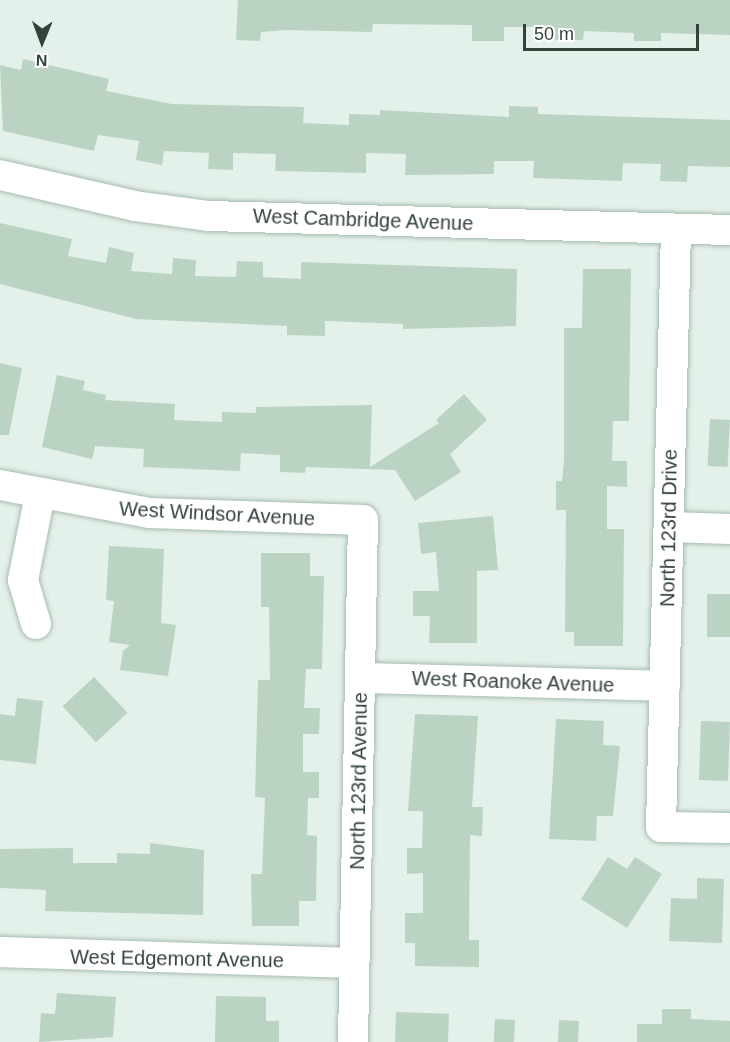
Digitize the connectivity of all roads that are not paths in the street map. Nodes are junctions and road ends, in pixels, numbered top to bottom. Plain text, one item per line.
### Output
1 (0, 175) edge
2 (676, 230) junction
3 (730, 230) edge
4 (0, 485) edge
5 (40, 494) junction
6 (363, 520) joint
7 (669, 527) junction
8 (730, 529) edge
9 (36, 624) dead end
10 (361, 678) junction
11 (665, 686) junction
12 (730, 828) edge
13 (0, 952) edge
14 (354, 963) junction
15 (352, 1042) edge

1 - 2 street, West Cambridge Avenue
2 - 3 street, West Cambridge Avenue
2 - 7 street, North 123rd Drive
4 - 5 street, West Windsor Avenue
5 - 6 street, West Windsor Avenue
5 - 9 street
6 - 10 street, North 123rd Avenue
7 - 8 street
7 - 11 street, North 123rd Drive
10 - 11 street, West Roanoke Avenue
10 - 14 street, North 123rd Avenue
11 - 12 street, North 123rd Drive
13 - 14 street, West Edgemont Avenue
14 - 15 street, North 123rd Avenue

